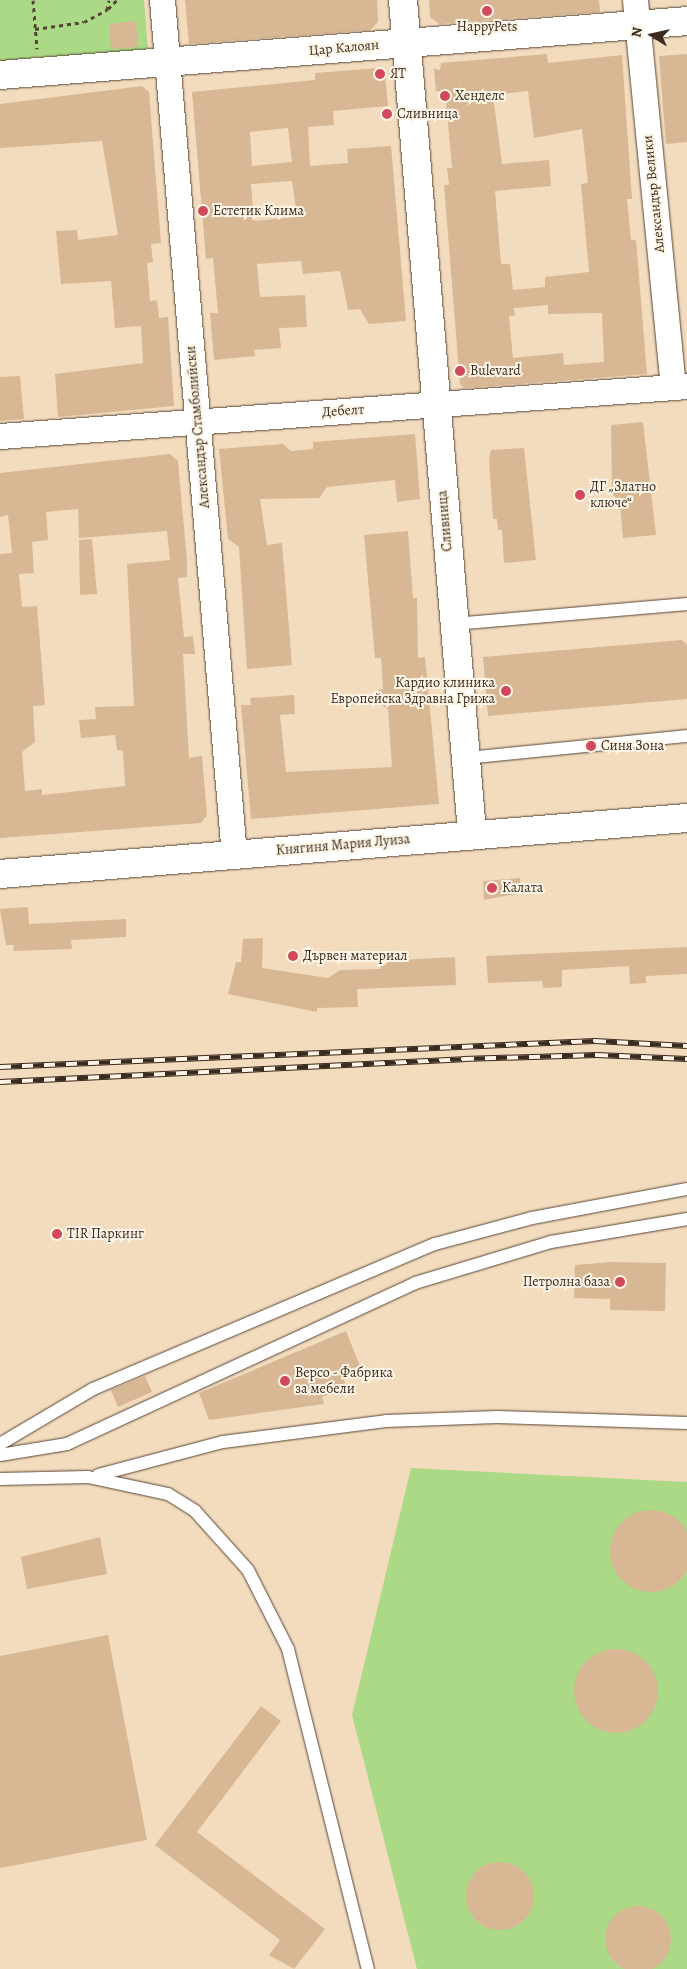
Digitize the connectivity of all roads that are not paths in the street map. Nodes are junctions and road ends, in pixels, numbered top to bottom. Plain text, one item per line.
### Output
1 (162, 0) edge
2 (403, 0) edge
3 (636, 13) edge
4 (687, 21) edge
5 (407, 43) junction
6 (168, 62) junction
7 (0, 75) edge
8 (680, 387) edge
9 (435, 405) junction
10 (198, 422) junction
11 (0, 436) edge
12 (687, 604) edge
13 (454, 624) junction
14 (687, 736) edge
15 (466, 758) junction
16 (687, 818) edge
17 (472, 833) junction
18 (234, 854) junction
19 (0, 874) edge
20 (687, 1189) edge
21 (687, 1219) edge
22 (687, 1423) edge
23 (0, 1444) edge
24 (0, 1455) edge
25 (88, 1477) junction
26 (3, 1480) edge
27 (368, 1969) edge

1 - 6 street, Александър Стамболийски
2 - 5 street, Сливница
3 - 4 street, Цар Калоян
3 - 5 street, Цар Калоян
3 - 8 street, Александър Велики
5 - 6 street, Цар Калоян
5 - 9 street, Сливница
6 - 7 street, Цар Калоян
6 - 10 street, Александър Стамболийски
8 - 9 street, Дебелт
9 - 10 street, Дебелт
9 - 13 street, Сливница
10 - 11 street, Дебелт
10 - 18 street, Александър Стамболийски
12 - 13 lane
13 - 15 street, Сливница
14 - 15 lane
15 - 17 street, Сливница
16 - 17 street, Княгиня Мария Луиза
17 - 18 street, Княгиня Мария Луиза
18 - 19 street, Княгиня Мария Луиза
20 - 23 lane
21 - 24 lane
22 - 25 lane
25 - 26 lane
25 - 27 lane

